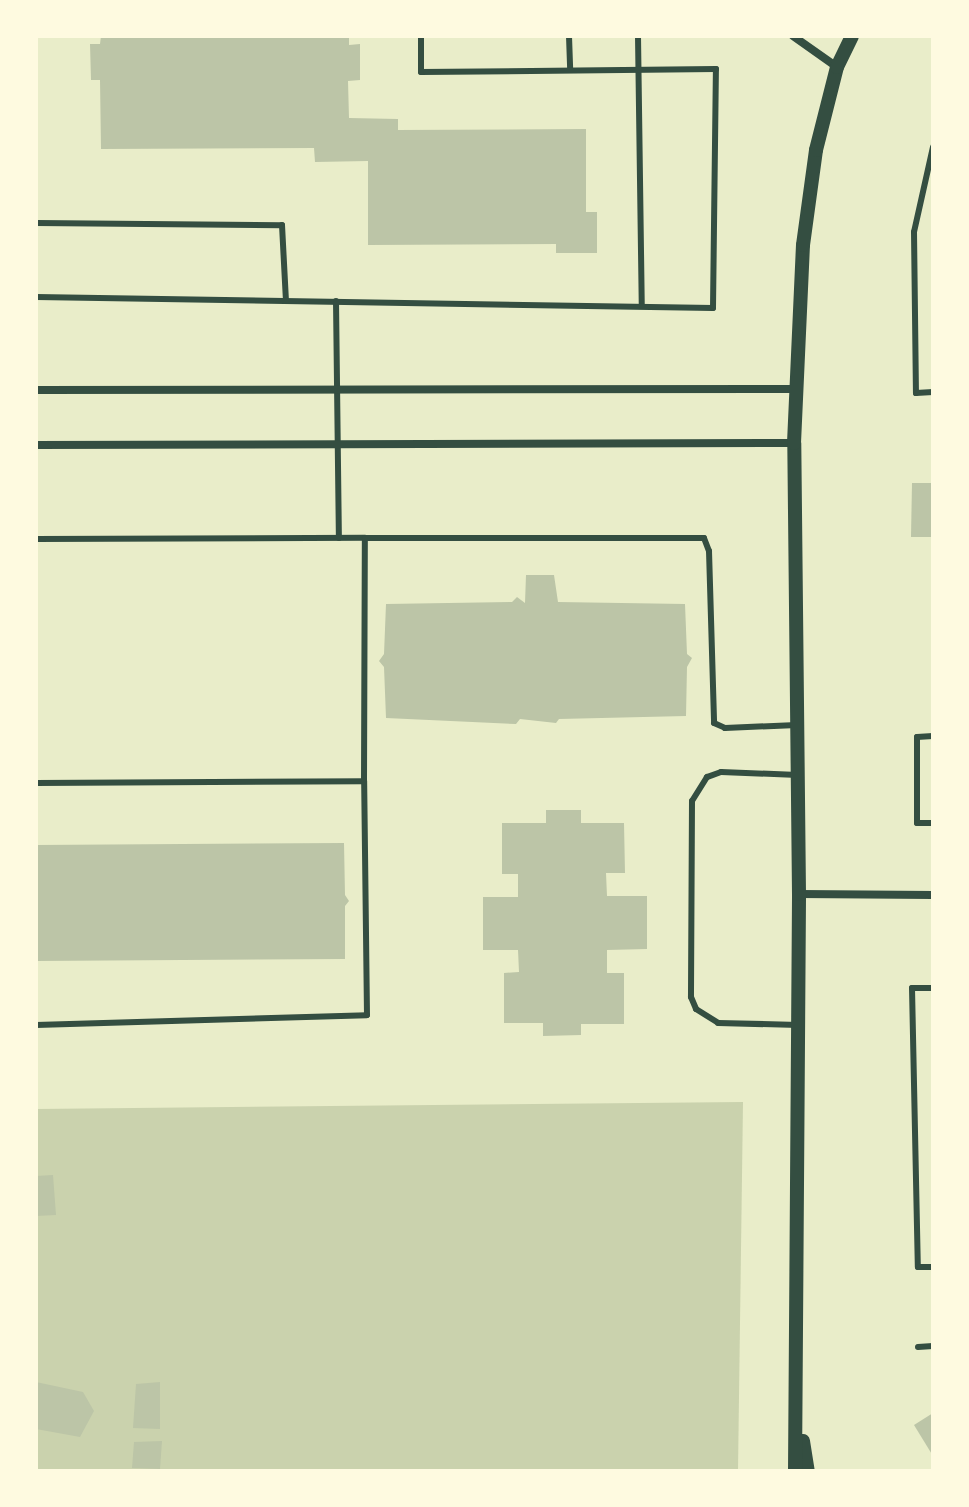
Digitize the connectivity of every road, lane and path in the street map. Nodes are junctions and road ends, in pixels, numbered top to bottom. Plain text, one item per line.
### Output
1 (421, 36) edge
2 (569, 36) edge
3 (638, 36) edge
4 (793, 36) edge
5 (852, 36) edge
6 (837, 67) junction
7 (638, 69) junction
8 (570, 70) junction
9 (933, 147) edge
10 (36, 223) edge
11 (36, 297) edge
12 (286, 301) junction
13 (336, 301) junction
14 (642, 306) junction
15 (337, 389) junction
16 (796, 389) junction
17 (36, 390) edge
18 (933, 392) edge
19 (794, 443) junction
20 (338, 444) junction
21 (36, 445) edge
22 (339, 538) junction
23 (365, 538) junction
24 (36, 539) edge
25 (797, 725) junction
26 (933, 736) edge
27 (798, 775) junction
28 (364, 781) junction
29 (36, 783) edge
30 (933, 823) edge
31 (799, 894) junction
32 (933, 895) edge
33 (933, 988) edge
34 (36, 1025) edge
35 (799, 1025) junction
36 (933, 1267) edge
37 (933, 1346) edge
38 (918, 1347) dead end
39 (799, 1416) junction
40 (795, 1471) edge
41 (808, 1471) edge

1 - 8 lane
2 - 8 lane
3 - 7 lane
4 - 6 street
5 - 6 street
6 - 16 street
7 - 8 lane
7 - 14 lane
7 - 14 lane
9 - 18 lane
10 - 12 lane
11 - 12 lane
12 - 13 lane
13 - 14 lane
13 - 15 lane
15 - 16 street
15 - 17 street
15 - 20 lane
16 - 19 street
19 - 20 street
19 - 25 street
20 - 21 street
20 - 22 lane
22 - 23 lane
22 - 24 lane
23 - 25 lane
23 - 28 lane
25 - 27 street
26 - 30 lane
27 - 31 street
27 - 35 lane
28 - 29 lane
28 - 34 lane
31 - 32 street
31 - 35 street
33 - 36 lane
35 - 39 street
37 - 38 lane
39 - 40 street
39 - 41 street

